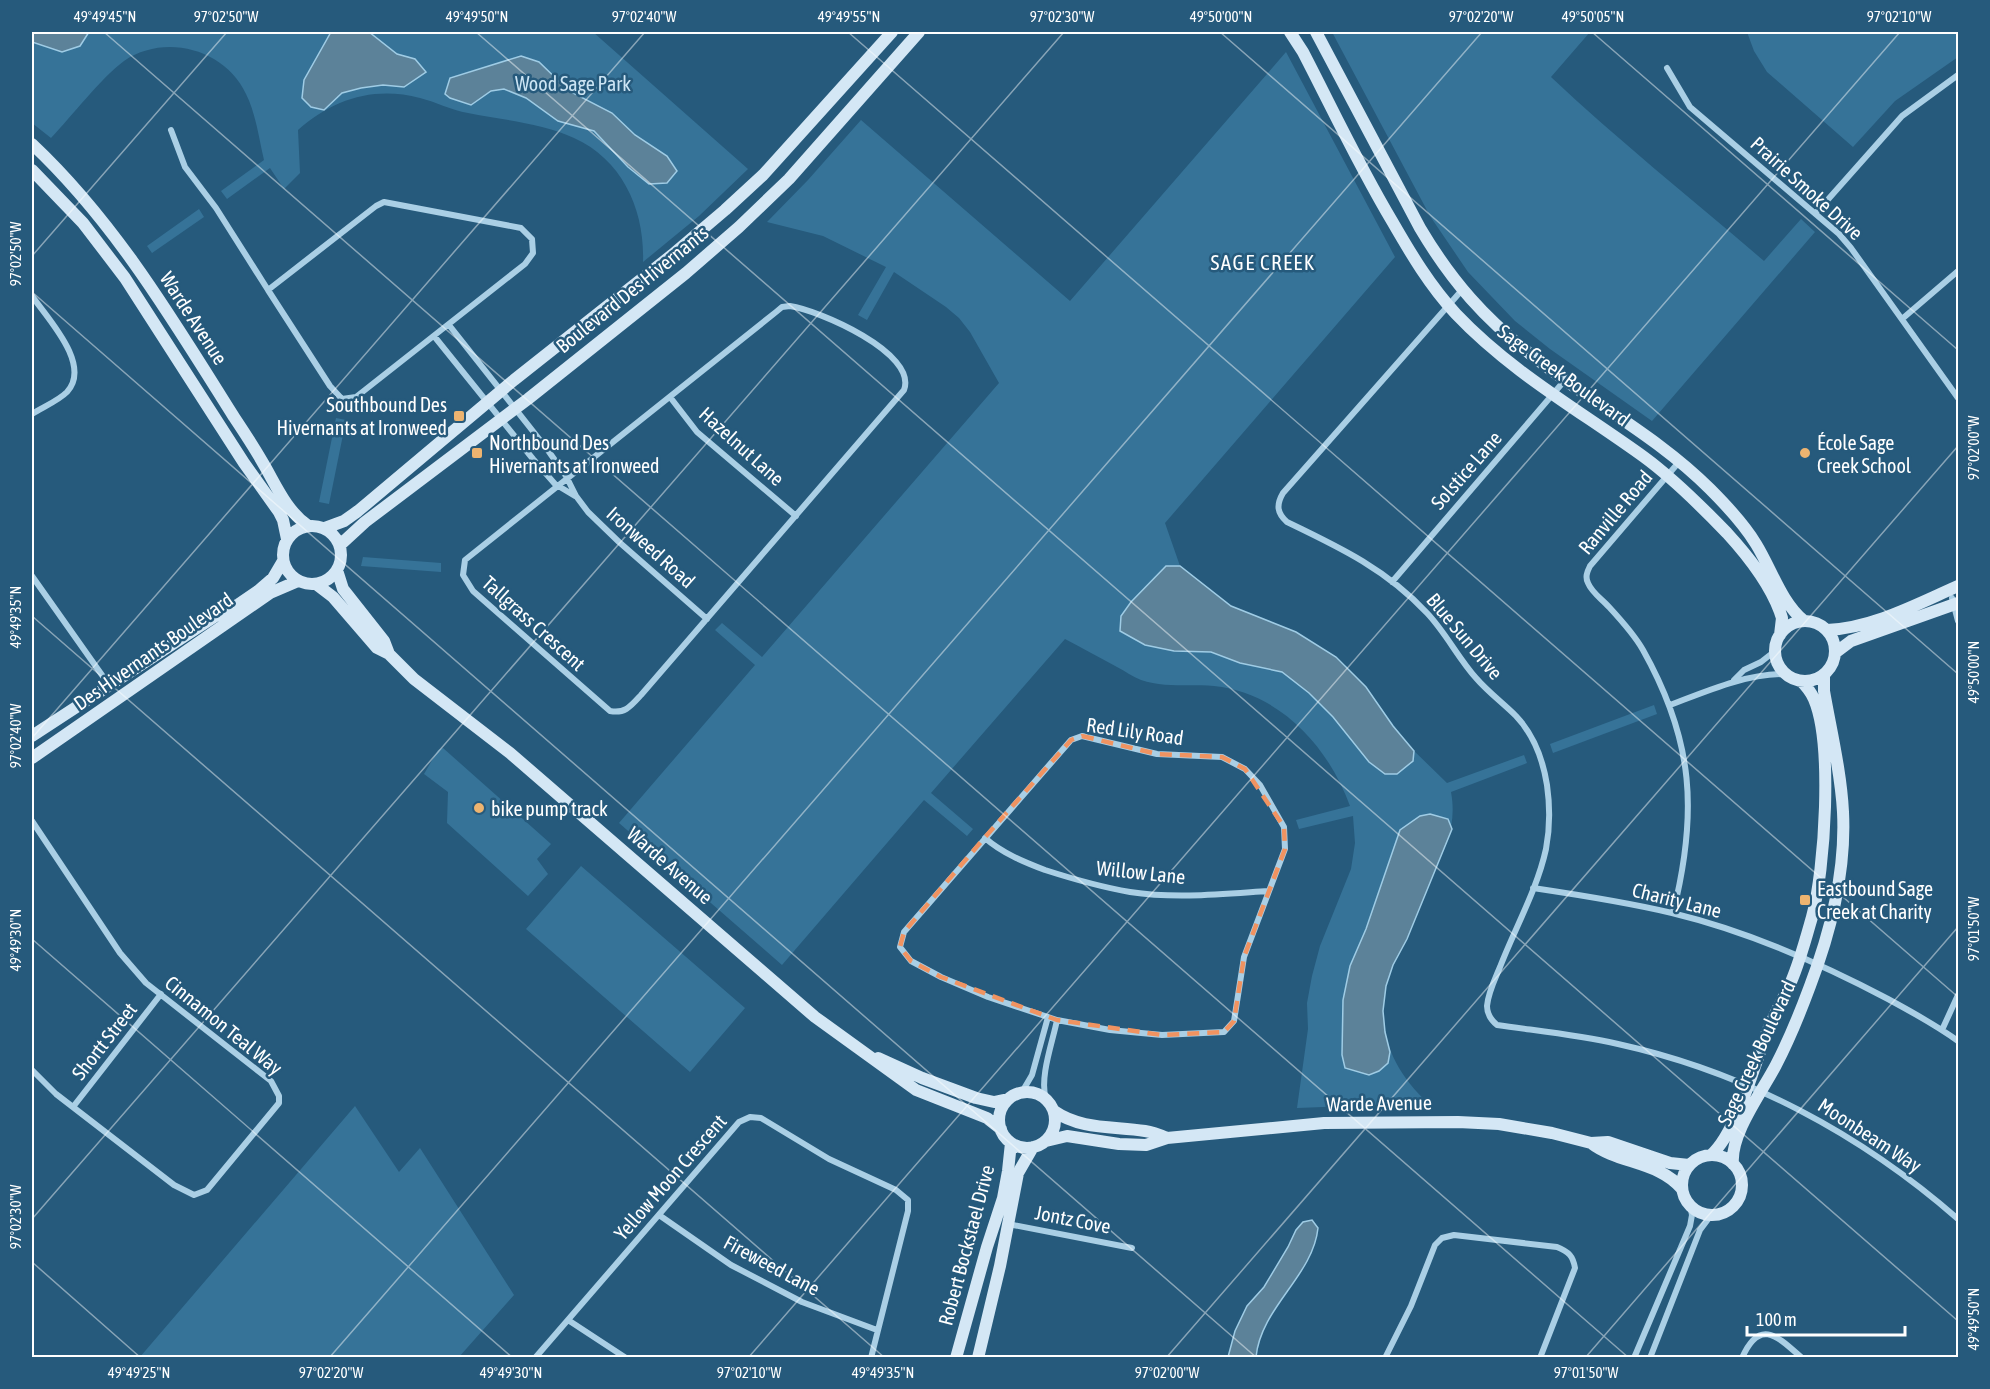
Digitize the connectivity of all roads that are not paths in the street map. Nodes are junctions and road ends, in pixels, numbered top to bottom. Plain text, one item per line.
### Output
1 (892, 32) edge
2 (1290, 32) edge
3 (1316, 32) edge
4 (916, 33) edge
5 (1667, 69) dead end
6 (1959, 75) edge
7 (171, 130) dead end
8 (32, 144) edge
9 (32, 170) edge
10 (1816, 213) junction
11 (1959, 270) edge
12 (268, 290) junction
13 (1462, 290) junction
14 (32, 296) edge
15 (1448, 304) junction
16 (1902, 319) junction
17 (449, 325) junction
18 (434, 336) junction
19 (1565, 380) junction
20 (502, 391) junction
21 (1552, 395) junction
22 (670, 397) junction
23 (1959, 398) edge
24 (488, 402) junction
25 (515, 408) junction
26 (32, 414) edge
27 (501, 419) junction
28 (1679, 461) junction
29 (1667, 476) junction
30 (567, 478) junction
31 (558, 486) junction
32 (576, 496) junction
33 (796, 516) junction
34 (307, 525) junction
35 (325, 528) junction
36 (287, 539) junction
37 (340, 545) junction
38 (283, 561) junction
39 (337, 570) junction
40 (32, 576) edge
41 (298, 581) junction
42 (1392, 582) junction
43 (316, 584) junction
44 (1959, 586) edge
45 (1955, 602) edge
46 (707, 619) junction
47 (1804, 621) junction
48 (1959, 621) edge
49 (1827, 630) junction
50 (1780, 635) junction
51 (1775, 651) junction
52 (1835, 653) junction
53 (389, 654) junction
54 (1785, 674) junction
55 (1824, 675) junction
56 (1734, 681) junction
57 (1801, 681) junction
58 (109, 686) junction
59 (1670, 705) junction
60 (32, 736) edge
61 (32, 758) edge
62 (32, 821) edge
63 (985, 838) junction
64 (1533, 888) junction
65 (1268, 891) junction
66 (1673, 913) junction
67 (1809, 961) junction
68 (160, 994) junction
69 (1959, 995) edge
70 (1048, 1017) junction
71 (1058, 1020) junction
72 (1942, 1030) junction
73 (1959, 1041) edge
74 (872, 1057) junction
75 (32, 1070) edge
76 (1755, 1088) junction
77 (1022, 1092) junction
78 (1008, 1099) junction
79 (1046, 1099) junction
80 (73, 1107) junction
81 (1054, 1111) junction
82 (1000, 1129) junction
83 (1167, 1138) junction
84 (1046, 1141) junction
85 (1011, 1143) junction
86 (1591, 1143) junction
87 (1033, 1147) junction
88 (1712, 1155) junction
89 (1733, 1164) junction
90 (1689, 1165) junction
91 (1682, 1189) junction
92 (1690, 1205) junction
93 (1712, 1214) junction
94 (659, 1215) junction
95 (1959, 1219) edge
96 (1007, 1223) junction
97 (1132, 1248) dead end
98 (568, 1320) junction
99 (878, 1330) junction
100 (535, 1358) edge
101 (626, 1358) edge
102 (871, 1358) edge
103 (956, 1358) edge
104 (978, 1358) edge
105 (1385, 1358) edge
106 (1540, 1358) edge
107 (1634, 1358) edge
108 (1650, 1358) edge
109 (1742, 1358) edge
110 (1802, 1358) edge

1 - 20 street, Boulevard Des Hivernants
2 - 15 street, Sage Creek Boulevard
3 - 13 street, Sage Creek Boulevard
4 - 25 street, Boulevard Des Hivernants
5 - 10 street, Prairie Smoke Drive
6 - 10 street
7 - 12 street
8 - 34 street, Warde Avenue
9 - 36 street, Warde Avenue
10 - 16 street, Prairie Smoke Drive
11 - 16 street
12 - 17 street
12 - 18 street
13 - 15 street, Blue Sun Drive
13 - 19 street, Sage Creek Boulevard
14 - 26 street
15 - 21 street, Sage Creek Boulevard
15 - 42 street, Blue Sun Drive
16 - 23 street, Prairie Smoke Drive
17 - 18 street
17 - 20 street, Ironweed Road
18 - 24 street, Ironweed Road
19 - 21 street, Solstice Lane
19 - 28 street, Sage Creek Boulevard
20 - 24 street, Boulevard Des Hivernants
20 - 25 street, Ironweed Road
21 - 29 street, Sage Creek Boulevard
21 - 42 street, Solstice Lane
22 - 30 street, Tallgrass Crescent
22 - 33 street, Hazelnut Lane
22 - 33 street, Tallgrass Crescent
24 - 27 street, Ironweed Road
24 - 35 street, Boulevard Des Hivernants
25 - 27 street, Boulevard Des Hivernants
25 - 30 street, Ironweed Road
27 - 31 street, Ironweed Road
27 - 37 street, Boulevard Des Hivernants
28 - 29 street, Ranville Road
28 - 47 street, Sage Creek Boulevard
29 - 50 street, Sage Creek Boulevard
29 - 59 street, Ranville Road
30 - 31 street, Tallgrass Crescent
30 - 32 street, Ironweed Road
31 - 32 street, Ironweed Road
31 - 46 street, Tallgrass Crescent
32 - 46 street, Ironweed Road
33 - 46 street, Tallgrass Crescent
34 - 35 street
34 - 36 street
35 - 37 street
36 - 38 street
37 - 39 street
38 - 41 street
38 - 58 street, Des Hivernants Boulevard
39 - 43 street
39 - 53 street, Warde Avenue
40 - 58 street
41 - 43 street
41 - 61 street, Des Hivernants Boulevard
42 - 64 street, Blue Sun Drive
43 - 53 street, Warde Avenue
44 - 49 street
45 - 48 street
45 - 52 street
47 - 49 street
47 - 50 street
49 - 52 street
50 - 51 street
51 - 54 street
51 - 56 street
52 - 55 street
53 - 74 street, Warde Avenue
54 - 56 street
54 - 57 street
55 - 57 street
55 - 67 street, Sage Creek Boulevard
56 - 59 street
57 - 67 street, Sage Creek Boulevard
58 - 60 street, Des Hivernants Boulevard
59 - 66 street, Ranville Road
62 - 68 street, Cinnamon Teal Way
63 - 65 street, Willow Lane
63 - 65 street, Red Lily Road
63 - 70 street, Red Lily Road
64 - 66 street, Charity Lane
64 - 76 street, Blue Sun Drive
65 - 71 street, Red Lily Road
66 - 67 street, Charity Lane
67 - 72 street, Charity Lane
67 - 76 street, Sage Creek Boulevard
67 - 76 street, Sage Creek Boulevard
68 - 80 street, Shortt Street
68 - 80 street, Cinnamon Teal Way
69 - 72 street
70 - 71 street, Red Lily Road
70 - 77 street
71 - 79 street
72 - 73 street, Charity Lane
74 - 78 street, Warde Avenue
74 - 82 street, Warde Avenue
75 - 80 street, Cinnamon Teal Way
76 - 88 street, Sage Creek Boulevard
76 - 89 street, Sage Creek Boulevard
76 - 95 street, Moonbeam Way
77 - 78 street
77 - 79 street
78 - 82 street
79 - 81 street
81 - 83 street, Warde Avenue
81 - 84 street
82 - 85 street
83 - 84 street, Warde Avenue
83 - 86 street, Warde Avenue
84 - 87 street
85 - 87 street
85 - 103 street, Robert Bockstael Drive
86 - 90 street, Warde Avenue
86 - 91 street, Warde Avenue
87 - 96 street, Robert Bockstael Drive
88 - 89 street
88 - 90 street
89 - 93 street
90 - 91 street
91 - 92 street
92 - 93 street
92 - 107 street
93 - 108 street
94 - 98 street, Yellow Moon Crescent
94 - 99 street, Fireweed Lane
94 - 99 street, Yellow Moon Crescent
96 - 97 street, Jontz Cove
96 - 104 street, Robert Bockstael Drive
98 - 100 street, Yellow Moon Crescent
98 - 101 street
99 - 102 street, Yellow Moon Crescent
105 - 106 street
109 - 110 street

